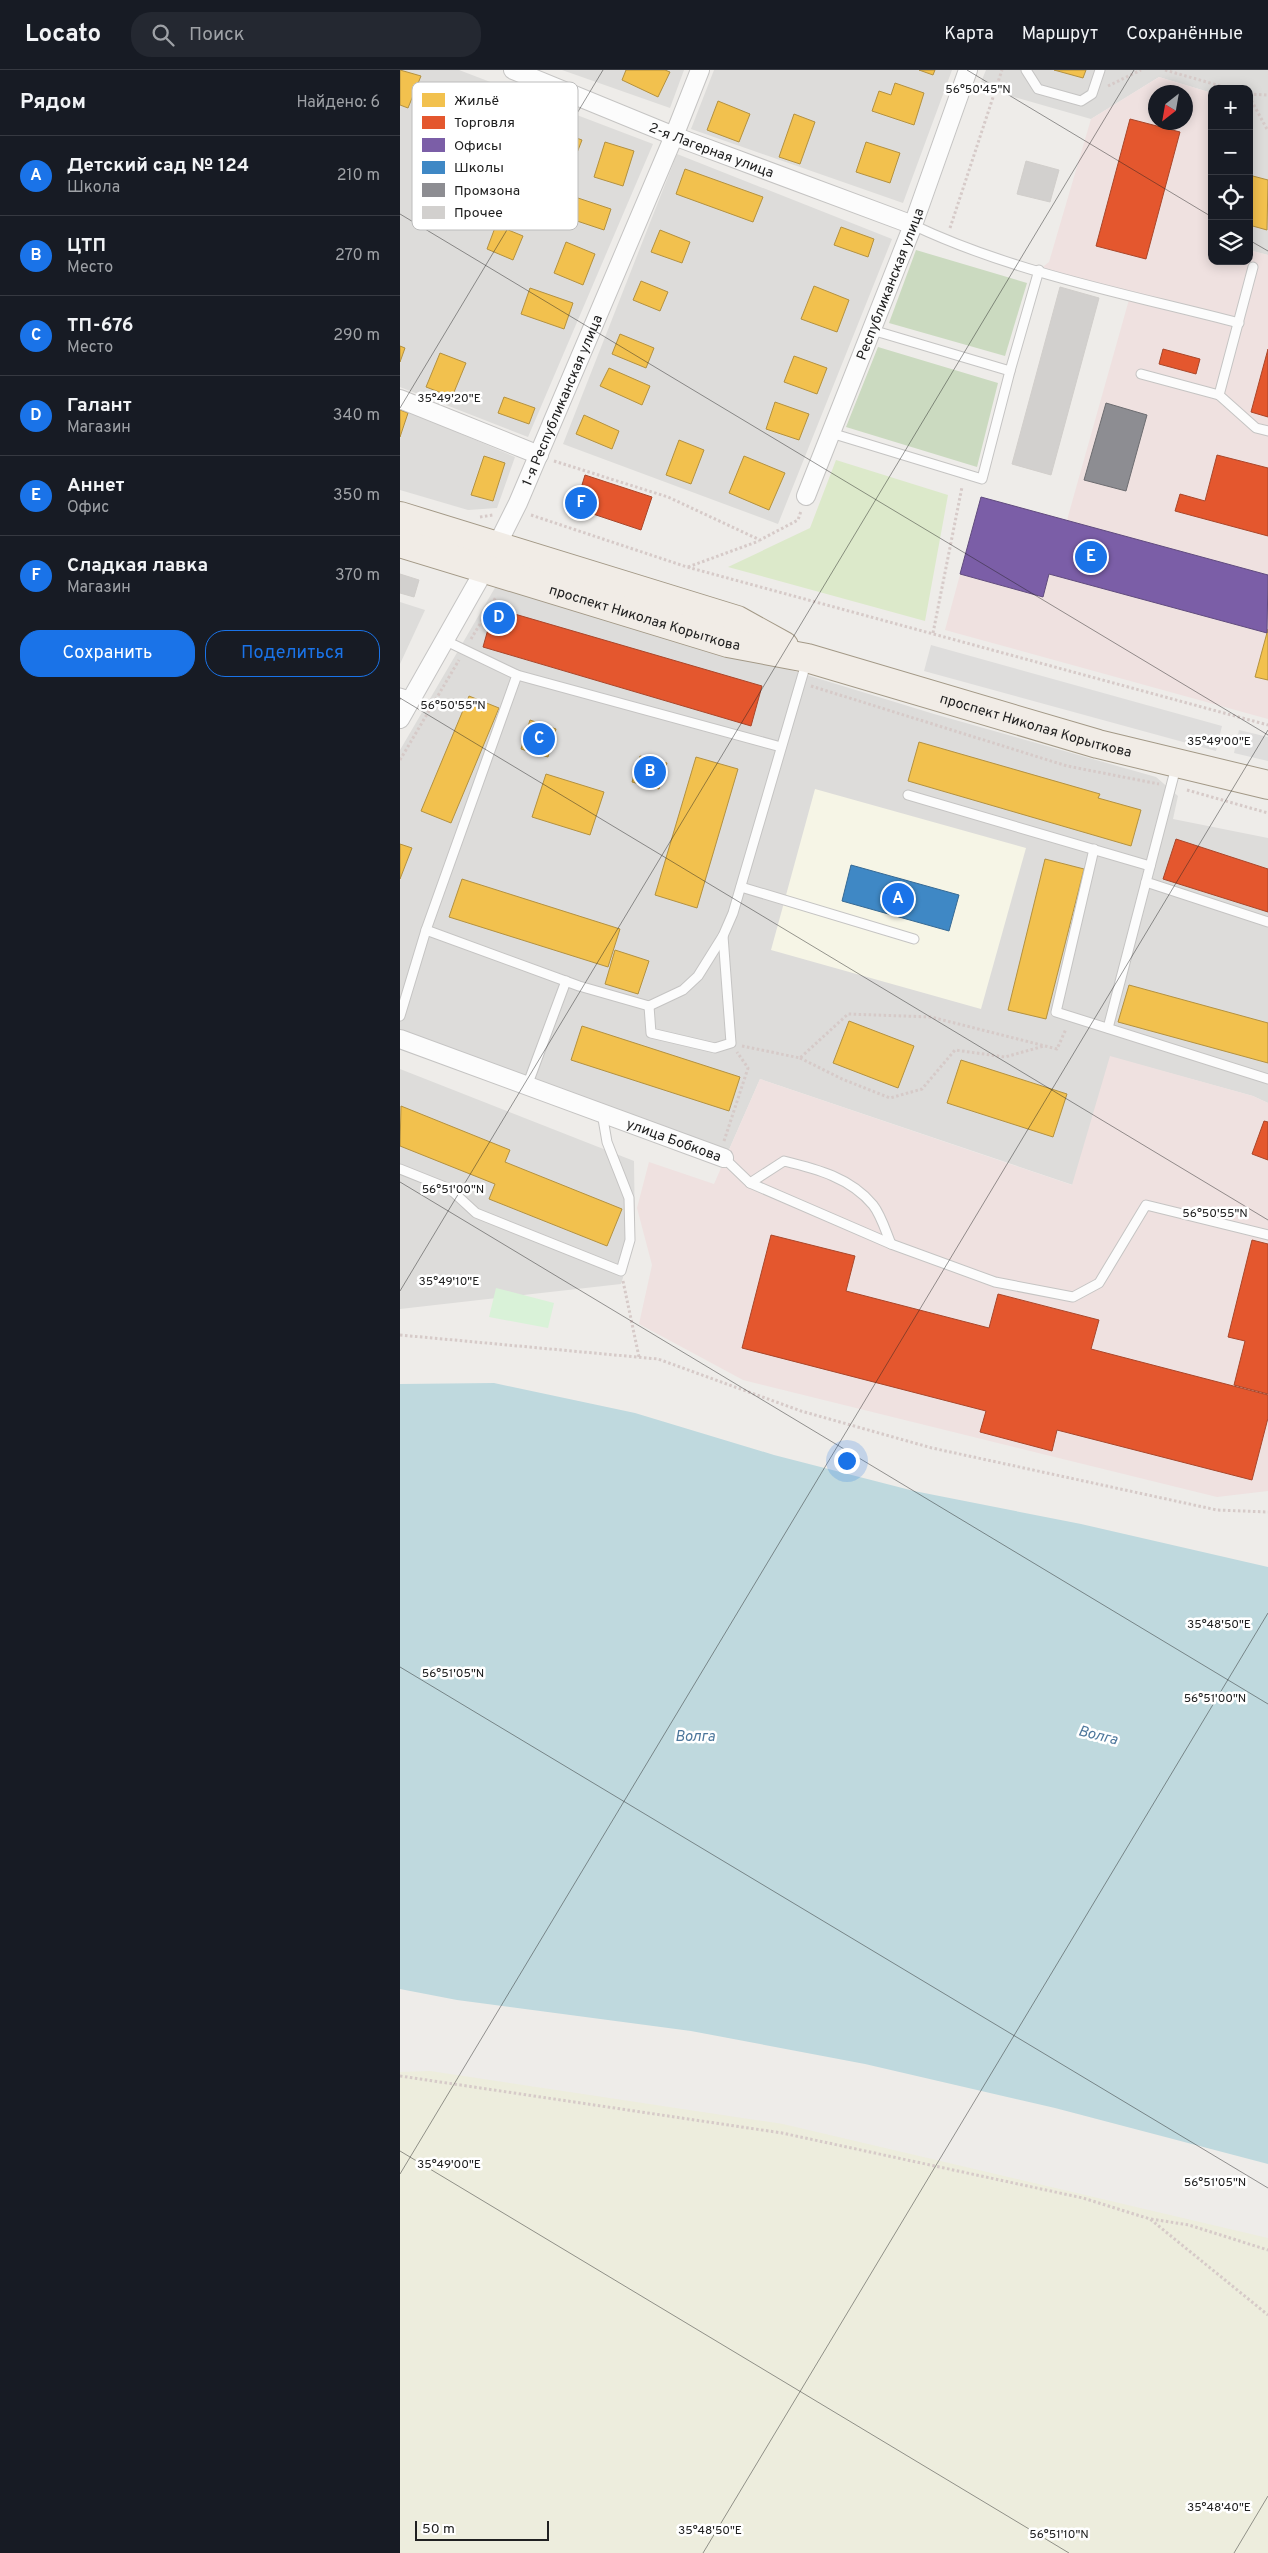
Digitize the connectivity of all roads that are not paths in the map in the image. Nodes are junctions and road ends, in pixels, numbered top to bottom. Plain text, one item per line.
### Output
1 (513, 70) edge
2 (700, 70) edge
3 (968, 70) edge
4 (1026, 70) edge
5 (1100, 70) edge
6 (542, 82) edge
7 (578, 97) edge
8 (674, 136) junction
9 (913, 225) junction
10 (1253, 267) dead end
11 (1039, 270) junction
12 (1239, 323) junction
13 (872, 330) junction
14 (1010, 371) junction
15 (1141, 374) dead end
16 (1219, 395) junction
17 (400, 399) edge
18 (1268, 431) edge
19 (831, 433) junction
20 (539, 455) junction
21 (806, 496) road end
22 (400, 516) edge
23 (400, 543) edge
24 (498, 545) junction
25 (485, 569) junction
26 (444, 640) junction
27 (803, 670) junction
28 (517, 675) junction
29 (406, 695) edge
30 (400, 719) edge
31 (781, 747) junction
32 (1173, 775) junction
33 (1268, 785) edge
34 (908, 795) dead end
35 (1094, 850) junction
36 (1150, 866) junction
37 (1146, 882) junction
38 (741, 887) junction
39 (1268, 922) edge
40 (426, 930) junction
41 (723, 936) junction
42 (914, 939) dead end
43 (566, 981) junction
44 (649, 1006) junction
45 (400, 1016) edge
46 (1108, 1028) junction
47 (400, 1039) edge
48 (1268, 1079) edge
49 (527, 1086) junction
50 (602, 1113) junction
51 (721, 1157) joint
52 (400, 1169) edge
53 (750, 1182) junction
54 (1268, 1235) edge
55 (891, 1244) junction

1 - 6 street, 2-я Лагерная улица
2 - 8 street, 1-я Республиканская улица
3 - 9 street, Республиканская улица
4 - 5 lane
7 - 8 street, 2-я Лагерная улица
8 - 9 street, 2-я Лагерная улица
8 - 20 street, 1-я Республиканская улица
9 - 11 lane
9 - 13 street, Республиканская улица
10 - 12 lane
11 - 12 lane
11 - 14 lane
12 - 16 lane
13 - 14 lane
13 - 19 street, Республиканская улица
14 - 19 lane
15 - 16 lane
16 - 18 lane
17 - 20 street
19 - 21 street, Республиканская улица
20 - 24 street, 1-я Республиканская улица
22 - 24 main road, проспект Николая Корыткова
23 - 25 main road, проспект Николая Корыткова
24 - 25 street, 1-я Республиканская улица
24 - 27 main road, проспект Николая Корыткова
25 - 26 street, 1-я Республиканская улица
25 - 27 main road, проспект Николая Корыткова
26 - 28 lane
26 - 29 street, 1-я Республиканская улица
27 - 31 lane
27 - 32 main road, проспект Николая Корыткова
28 - 31 lane
28 - 40 lane
29 - 30 street, 1-я Республиканская улица
31 - 38 lane
32 - 33 main road, проспект Николая Корыткова
32 - 36 lane
34 - 35 lane
35 - 36 lane
35 - 46 lane
36 - 37 lane
37 - 39 lane
37 - 46 lane
38 - 41 lane
38 - 42 lane
40 - 43 lane
40 - 45 lane
41 - 44 lane
41 - 44 lane
43 - 44 lane
43 - 49 lane
46 - 48 lane
47 - 49 street, улица Бобкова
49 - 50 street, улица Бобкова
50 - 51 street, улица Бобкова
50 - 52 lane
51 - 53 lane, улица Бобкова
53 - 55 lane, улица Бобкова
53 - 55 lane
54 - 55 lane, улица Бобкова

